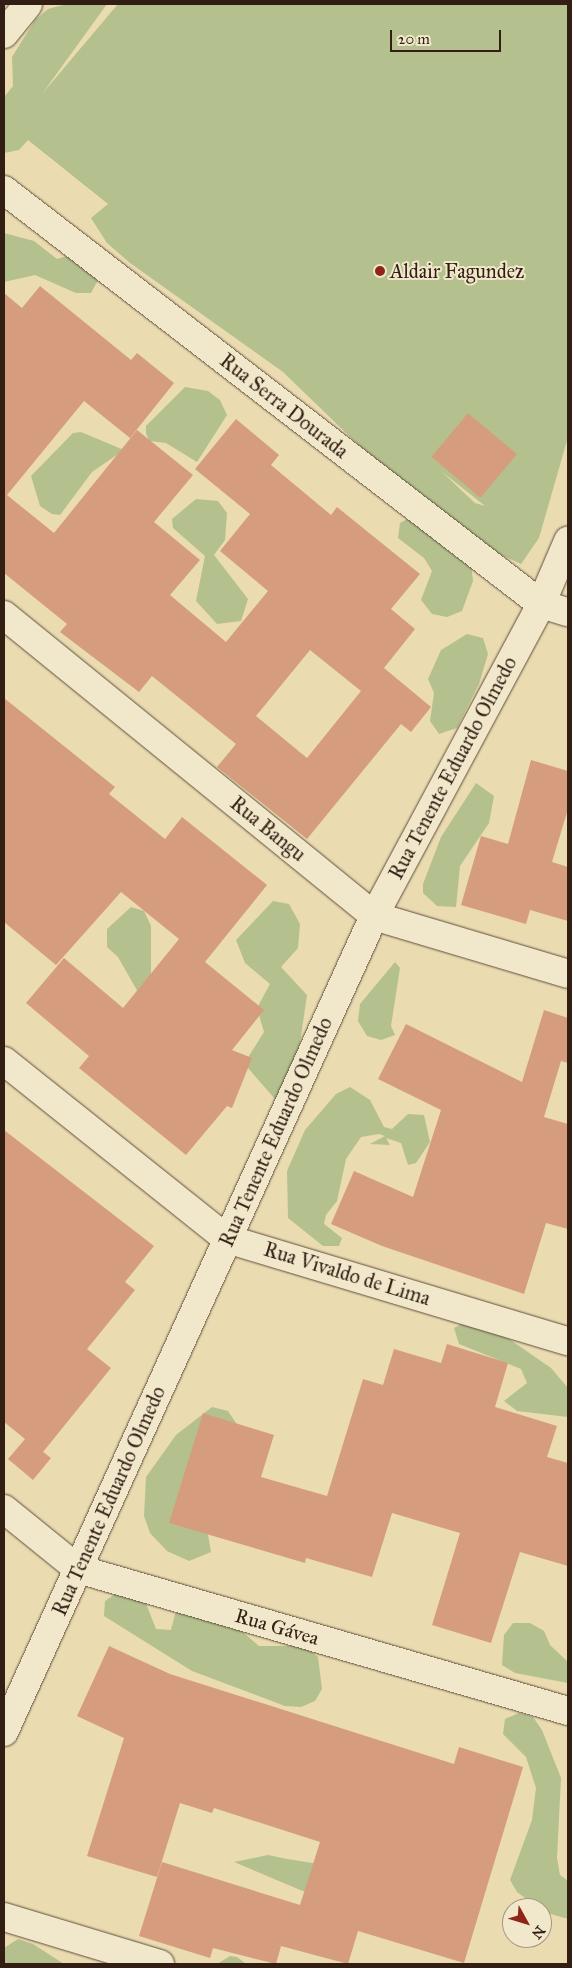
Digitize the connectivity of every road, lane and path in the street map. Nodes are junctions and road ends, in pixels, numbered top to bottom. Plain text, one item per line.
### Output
1 (28, 4) edge
2 (4, 34) edge
3 (4, 190) edge
4 (568, 541) edge
5 (541, 604) junction
6 (568, 612) edge
7 (4, 615) edge
8 (374, 916) junction
9 (568, 974) edge
10 (4, 1061) edge
11 (227, 1238) junction
12 (568, 1341) edge
13 (4, 1509) edge
14 (78, 1569) junction
15 (568, 1711) edge
16 (4, 1732) edge
17 (4, 1917) edge
18 (160, 1964) edge

1 - 2 street
3 - 5 street, Rua Serra Dourada
4 - 5 street, Rua Tenente Eduardo Olmedo
5 - 6 street, Rua Serra Dourada
5 - 8 street, Rua Tenente Eduardo Olmedo
7 - 8 street, Rua Bangu
8 - 9 street, Rua Bangu
8 - 11 street, Rua Tenente Eduardo Olmedo
10 - 11 street, Rua Vivaldo de Lima
11 - 12 street, Rua Vivaldo de Lima
11 - 14 street, Rua Tenente Eduardo Olmedo
13 - 14 street, Rua Gávea
14 - 15 street, Rua Gávea
14 - 16 street, Rua Tenente Eduardo Olmedo
17 - 18 street

